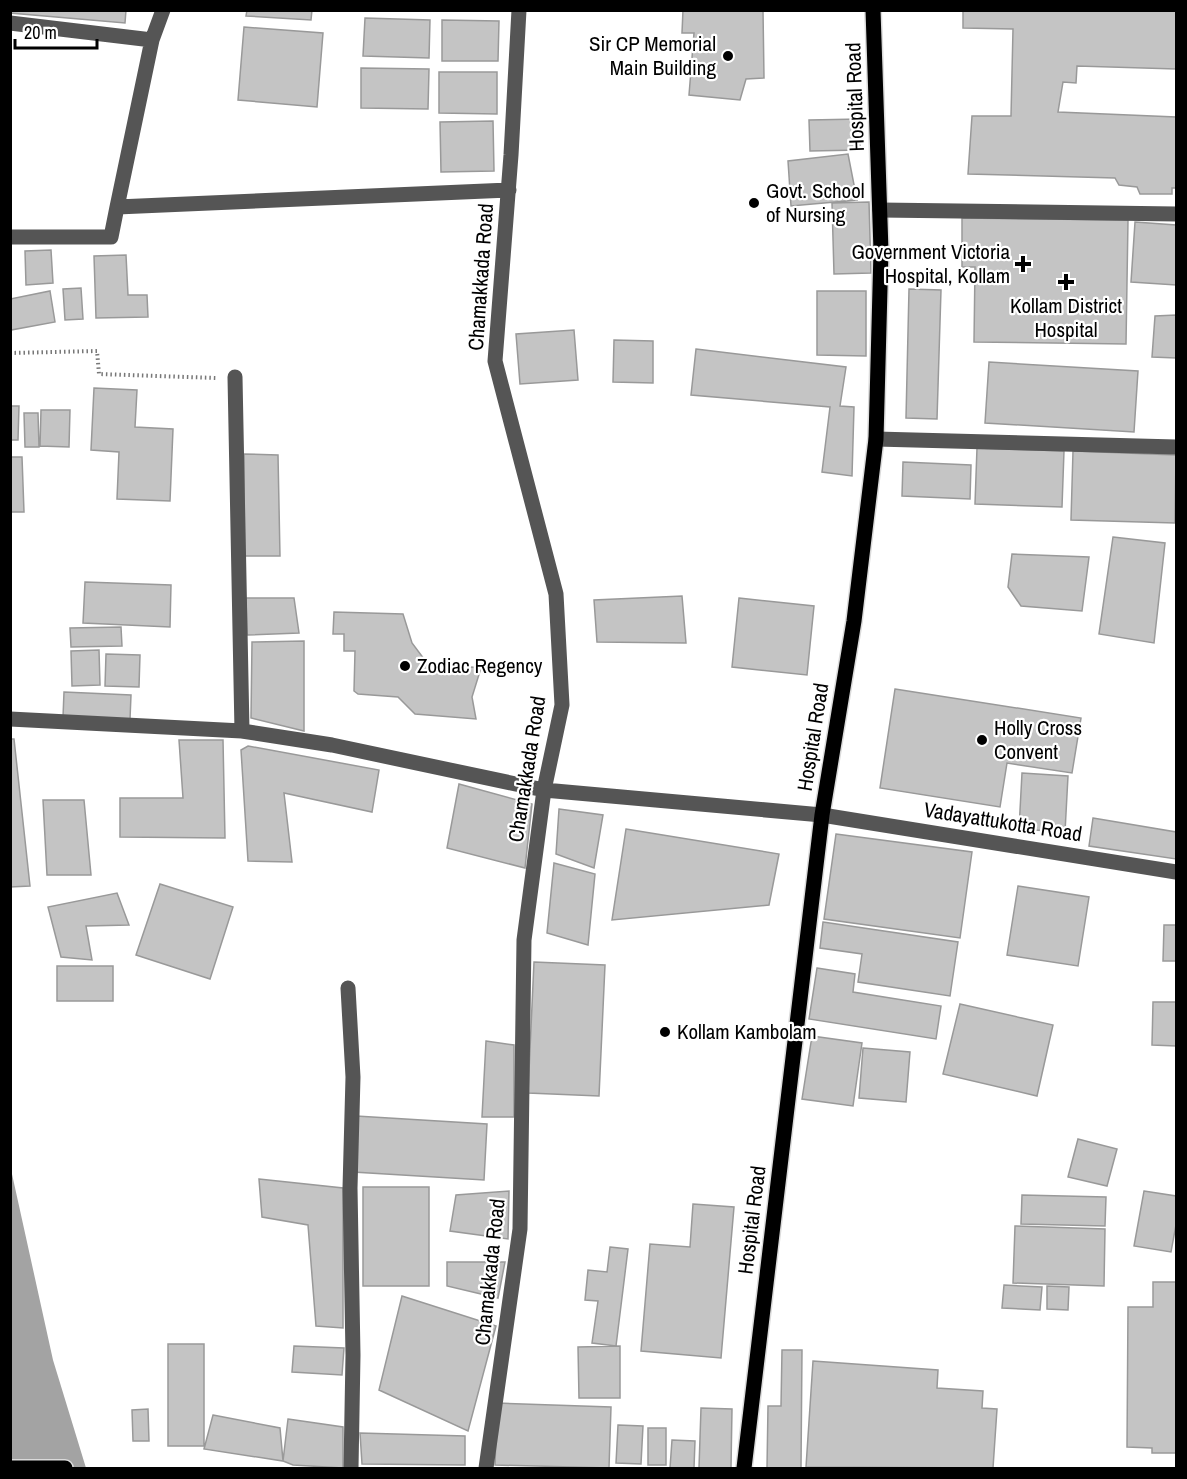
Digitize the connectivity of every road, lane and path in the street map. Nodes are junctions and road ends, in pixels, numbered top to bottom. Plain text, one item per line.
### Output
1 (163, 10) edge
2 (519, 10) edge
3 (873, 10) edge
4 (10, 23) edge
5 (152, 40) junction
6 (509, 190) junction
7 (117, 207) junction
8 (880, 210) junction
9 (1176, 214) edge
10 (10, 237) edge
11 (10, 353) edge
12 (235, 377) joint
13 (876, 439) junction
14 (1176, 447) edge
15 (10, 719) edge
16 (242, 731) junction
17 (544, 790) junction
18 (822, 815) junction
19 (1176, 872) edge
20 (348, 988) dead end
21 (10, 1468) edge
22 (64, 1468) edge
23 (351, 1468) edge
24 (486, 1468) edge
25 (744, 1468) edge

1 - 5 street
2 - 6 street, Chamakkada Road
3 - 8 main road, Hospital Road
4 - 5 street
5 - 7 street
6 - 7 street
6 - 17 street, Chamakkada Road
7 - 10 street
8 - 9 street
8 - 13 main road, Hospital Road
11 - 12 path
12 - 16 street
13 - 14 street
13 - 18 main road, Hospital Road
15 - 16 street, Vadayattukotta Road
16 - 17 street, Vadayattukotta Road
17 - 18 street, Vadayattukotta Road
17 - 24 street, Chamakkada Road
18 - 19 street, Vadayattukotta Road
18 - 25 main road, Hospital Road
20 - 23 street
21 - 22 main road

